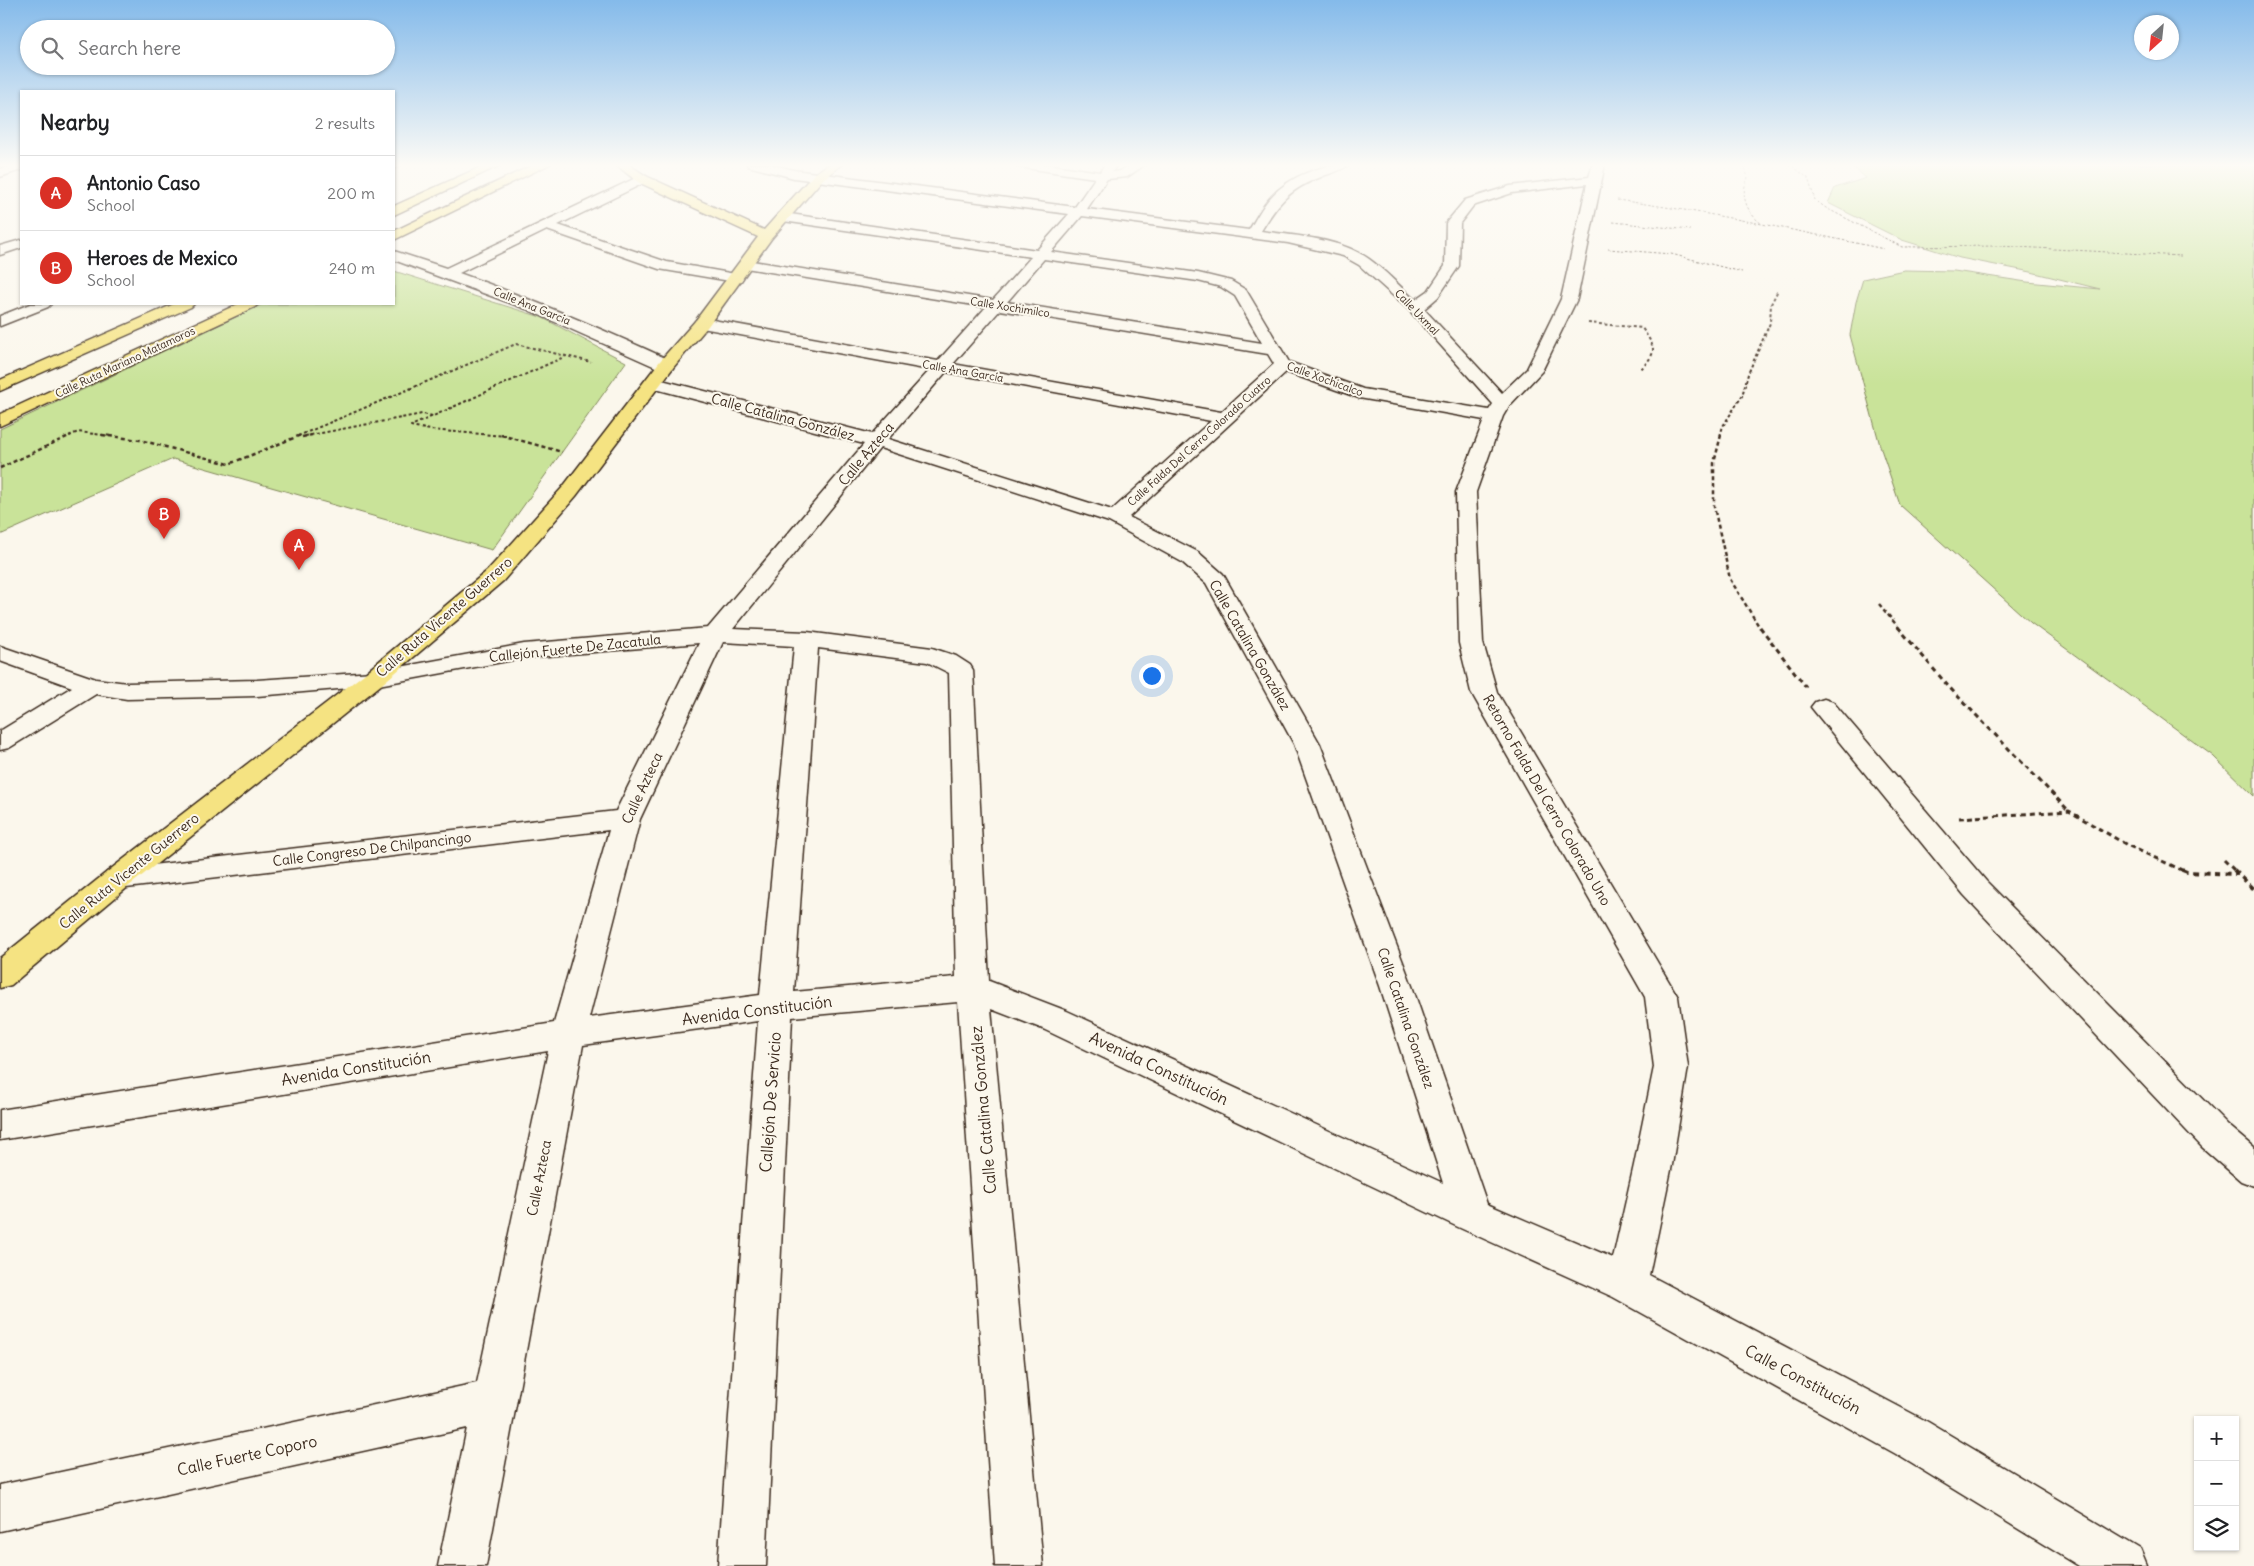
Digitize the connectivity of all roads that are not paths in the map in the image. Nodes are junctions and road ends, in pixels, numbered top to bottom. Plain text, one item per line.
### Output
1 (521, 237) edge
2 (581, 237) edge
3 (765, 237) edge
4 (919, 237) edge
5 (1056, 237) edge
6 (1271, 237) edge
7 (1453, 237) edge
8 (1582, 237) edge
9 (20, 244) edge
10 (0, 251) edge
11 (395, 255) edge
12 (1040, 255) junction
13 (741, 271) junction
14 (448, 273) junction
15 (40, 305) edge
16 (184, 305) edge
17 (248, 305) edge
18 (997, 305) junction
19 (1415, 308) junction
20 (0, 321) edge
21 (702, 323) junction
22 (1279, 358) junction
23 (943, 367) junction
24 (660, 374) junction
25 (0, 386) edge
26 (1498, 409) junction
27 (1224, 418) junction
28 (0, 421) edge
29 (876, 441) junction
30 (1116, 518) junction
31 (716, 635) junction
32 (807, 639) junction
33 (0, 653) edge
34 (947, 661) joint
35 (373, 679) junction
36 (92, 686) junction
37 (1824, 707) road end
38 (0, 742) edge
39 (626, 819) junction
40 (118, 879) junction
41 (0, 976) edge
42 (973, 988) junction
43 (776, 1006) junction
44 (568, 1034) junction
45 (0, 1125) edge
46 (2254, 1170) edge
47 (1472, 1215) junction
48 (1627, 1284) junction
49 (494, 1401) junction
50 (0, 1508) edge
51 (462, 1566) edge
52 (742, 1566) edge
53 (1019, 1566) edge
54 (2123, 1566) edge

1 - 14 street
2 - 13 street
3 - 13 main road, Calle Ruta Vicente Guerrero
4 - 12 street, Calle Xochicalco
5 - 12 street, Calle Azteca
6 - 19 street, Calle Uxmal
7 - 19 street
8 - 26 street, Retorno Falda Del Cerro Colorado Uno
9 - 10 street
11 - 14 street, Calle Ana García
12 - 18 street, Calle Azteca
12 - 22 street, Calle Xochicalco
13 - 18 street, Calle Xochimilco
13 - 21 main road, Calle Ruta Vicente Guerrero
14 - 24 street, Calle Ana García
15 - 20 street
16 - 25 main road, Calle Ruta Mariano Matamoros
17 - 28 main road, Calle Ruta Mariano Matamoros
18 - 22 street, Calle Xochimilco
18 - 23 street, Calle Azteca
19 - 26 street, Calle Uxmal
21 - 23 street, Calle Ana García
21 - 24 main road, Calle Ruta Vicente Guerrero
22 - 26 street, Calle Xochicalco
22 - 27 street, Calle Falda Del Cerro Colorado Cuatro
23 - 27 street, Calle Ana García
23 - 29 street, Calle Azteca
24 - 29 street, Calle Catalina González
24 - 35 main road, Calle Ruta Vicente Guerrero
26 - 48 street, Retorno Falda Del Cerro Colorado Uno
27 - 30 street, Calle Falda Del Cerro Colorado Cuatro
29 - 30 street, Calle Catalina González
29 - 31 street, Calle Azteca
30 - 47 street, Calle Catalina González
31 - 32 street, Callejón Fuerte De Zacatula
31 - 35 street, Callejón Fuerte De Zacatula
31 - 39 street, Calle Azteca
32 - 34 street, Callejón Fuerte De Zacatula
32 - 43 street, Callejón De Servicio
33 - 36 street, Callejón Fuerte De Zacatula
34 - 42 street, Calle Catalina González
35 - 36 street, Callejón Fuerte De Zacatula
35 - 40 main road, Calle Ruta Vicente Guerrero
36 - 38 street
37 - 46 street
39 - 40 street, Calle Congreso De Chilpancingo
39 - 44 street, Calle Azteca
40 - 41 main road, Calle Ruta Vicente Guerrero
42 - 43 street, Avenida Constitución
42 - 47 street, Avenida Constitución
42 - 53 street, Calle Catalina González
43 - 44 street, Avenida Constitución
43 - 52 street, Callejón De Servicio
44 - 45 street, Avenida Constitución
44 - 49 street, Calle Azteca
47 - 48 street, Calle Constitución
48 - 54 street, Calle Constitución
49 - 50 street, Calle Fuerte Coporo
49 - 51 street, Calle Azteca

